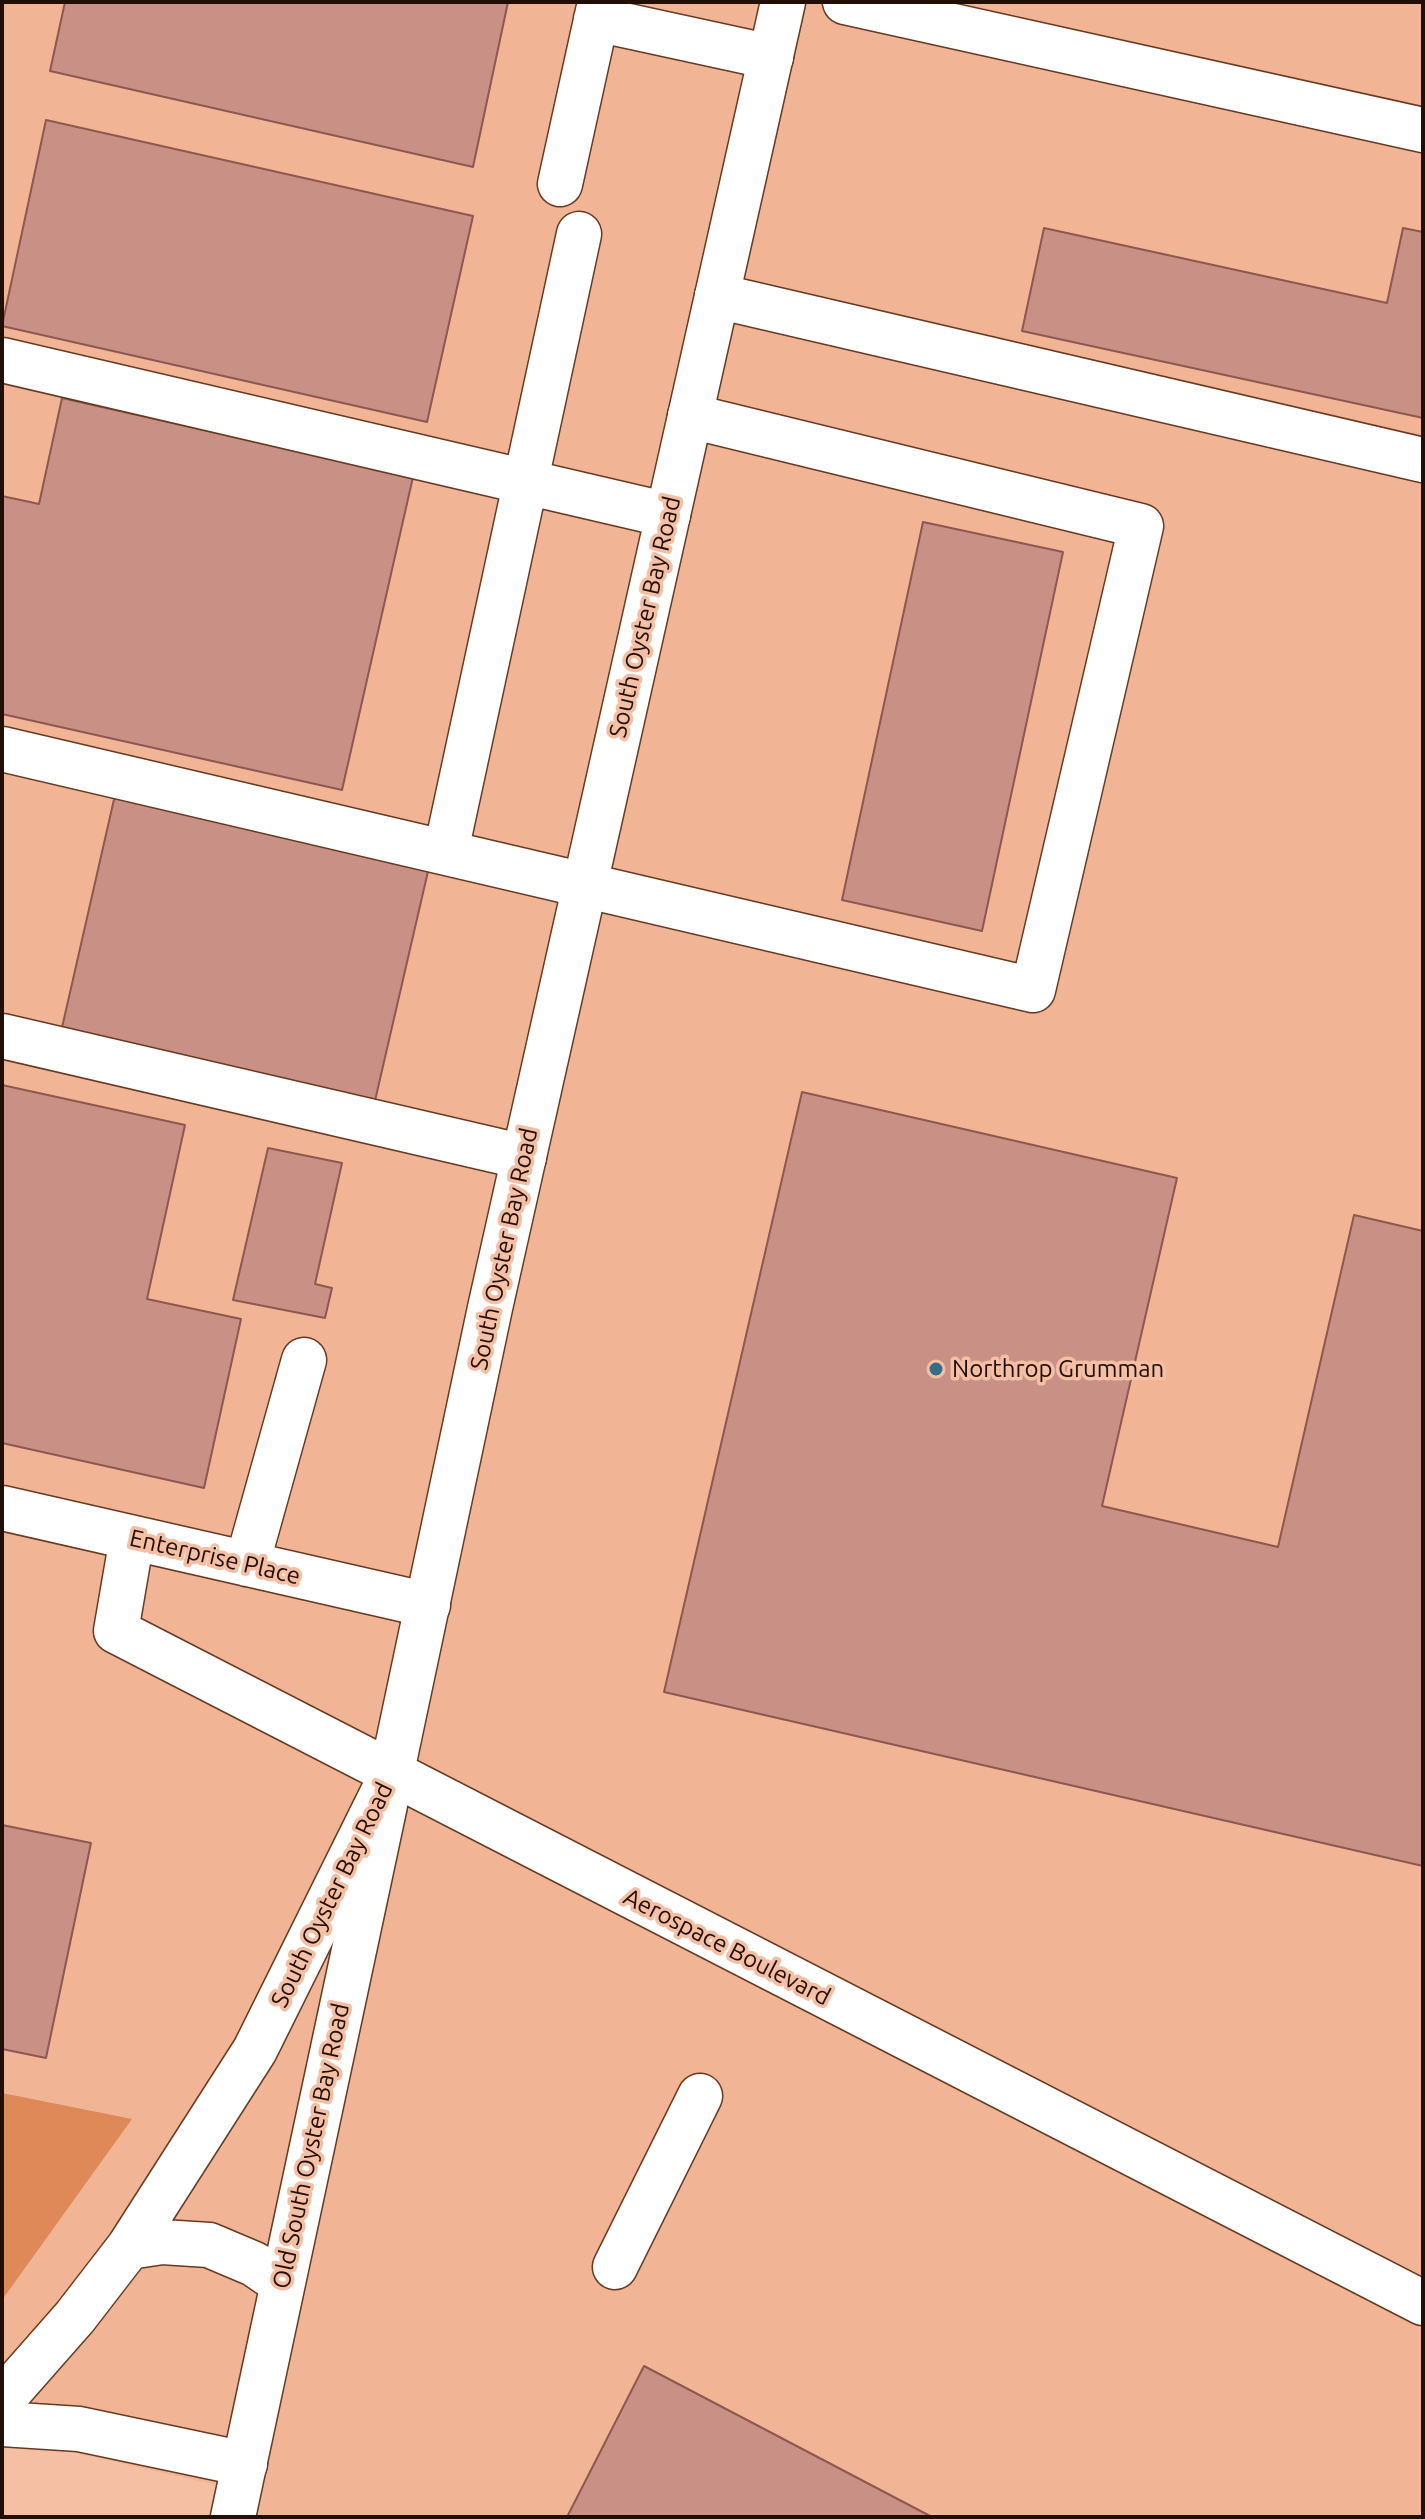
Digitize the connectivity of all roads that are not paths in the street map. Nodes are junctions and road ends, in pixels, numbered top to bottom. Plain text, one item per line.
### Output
1 (783, 2) edge
2 (845, 2) edge
3 (598, 11) edge
4 (771, 57) junction
5 (1423, 130) edge
6 (560, 184) dead end
7 (579, 234) dead end
8 (717, 296) junction
9 (2, 360) edge
10 (690, 416) junction
11 (1423, 460) edge
12 (526, 482) junction
13 (668, 515) junction
14 (2, 749) edge
15 (446, 851) junction
16 (585, 883) junction
17 (2, 1036) edge
18 (524, 1157) junction
19 (304, 1360) dead end
20 (2, 1508) edge
21 (132, 1538) junction
22 (247, 1564) junction
23 (428, 1605) junction
24 (391, 1776) junction
25 (700, 2096) dead end
26 (129, 2247) junction
27 (615, 2267) dead end
28 (282, 2283) junction
29 (1423, 2303) edge
30 (2, 2400) edge
31 (2, 2424) edge
32 (245, 2464) junction
33 (233, 2517) edge

1 - 4 main road, South Oyster Bay Road
2 - 5 main road
3 - 4 main road
3 - 6 main road
4 - 8 main road, South Oyster Bay Road
7 - 12 main road
8 - 10 main road, South Oyster Bay Road
8 - 11 main road
9 - 12 main road
10 - 13 main road, South Oyster Bay Road
10 - 16 main road
12 - 13 main road
12 - 15 main road
13 - 16 main road, South Oyster Bay Road
14 - 15 main road
15 - 16 main road
16 - 18 main road, South Oyster Bay Road
17 - 18 main road
18 - 23 main road, South Oyster Bay Road
19 - 22 main road
20 - 21 main road, Enterprise Place
21 - 22 main road, Enterprise Place
21 - 24 main road, Aerospace Boulevard
22 - 23 main road, Enterprise Place
23 - 24 main road, South Oyster Bay Road
24 - 26 main road, South Oyster Bay Road
24 - 28 main road, Old South Oyster Bay Road
24 - 29 main road, Aerospace Boulevard
25 - 27 main road
26 - 28 main road
26 - 30 main road, South Oyster Bay Road
28 - 32 main road, Old South Oyster Bay Road
31 - 32 main road
32 - 33 main road, Old South Oyster Bay Road

